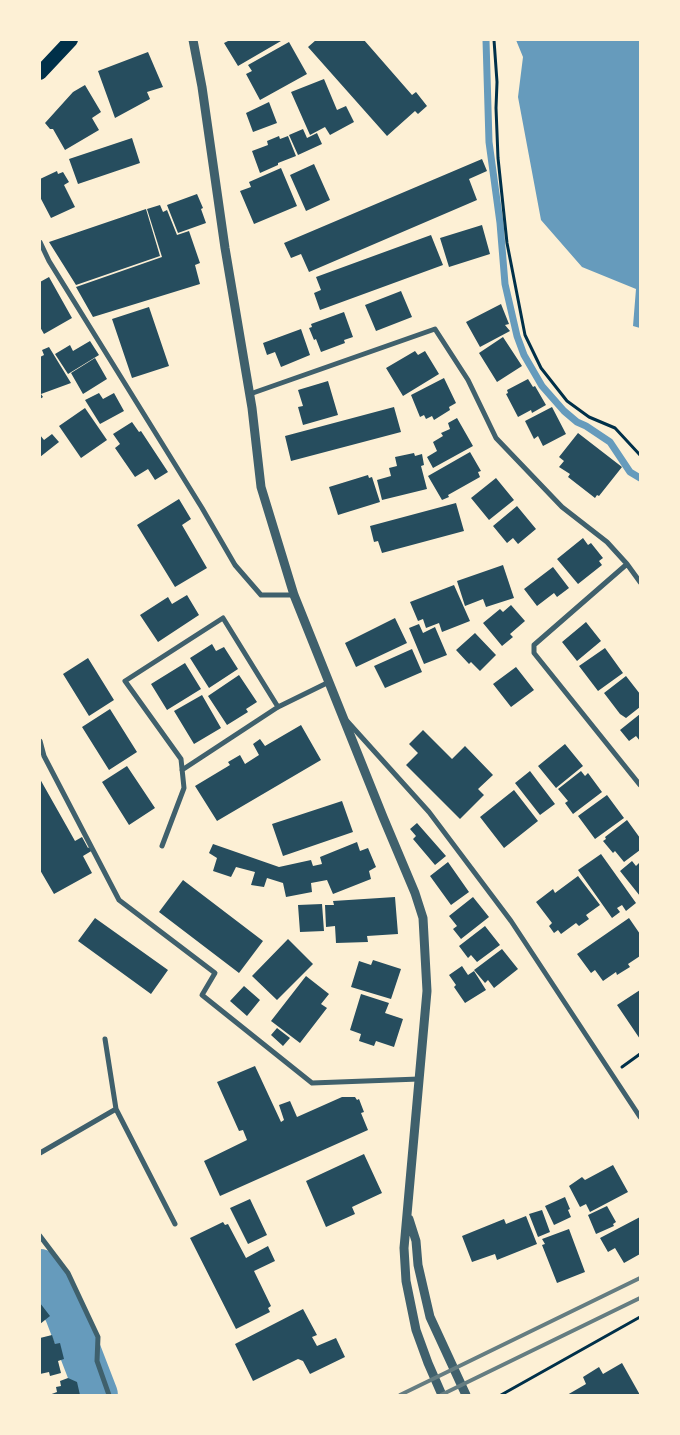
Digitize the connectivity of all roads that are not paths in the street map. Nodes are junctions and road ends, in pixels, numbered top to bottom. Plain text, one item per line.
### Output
1 (71, 40) edge
2 (193, 40) edge
3 (40, 73) edge
4 (40, 242) edge
5 (250, 394) junction
6 (627, 564) junction
7 (640, 582) edge
8 (294, 595) junction
9 (328, 682) junction
10 (278, 707) junction
11 (342, 715) junction
12 (40, 741) edge
13 (182, 770) junction
14 (640, 785) edge
15 (162, 846) dead end
16 (105, 1039) dead end
17 (419, 1079) junction
18 (116, 1109) junction
19 (640, 1117) edge
20 (40, 1153) edge
21 (407, 1214) junction
22 (175, 1224) dead end
23 (40, 1236) edge
24 (109, 1395) edge
25 (442, 1395) edge
26 (466, 1395) edge

1 - 3 highway
2 - 5 street
4 - 8 street
5 - 6 street
5 - 8 street
6 - 7 street
6 - 14 street
8 - 9 street
9 - 10 street
9 - 11 street
10 - 13 street
10 - 13 street
11 - 17 street
11 - 19 street
12 - 17 street
13 - 15 street
16 - 18 street
17 - 21 street
18 - 20 street
18 - 22 street
21 - 25 street
21 - 26 street
23 - 24 street

